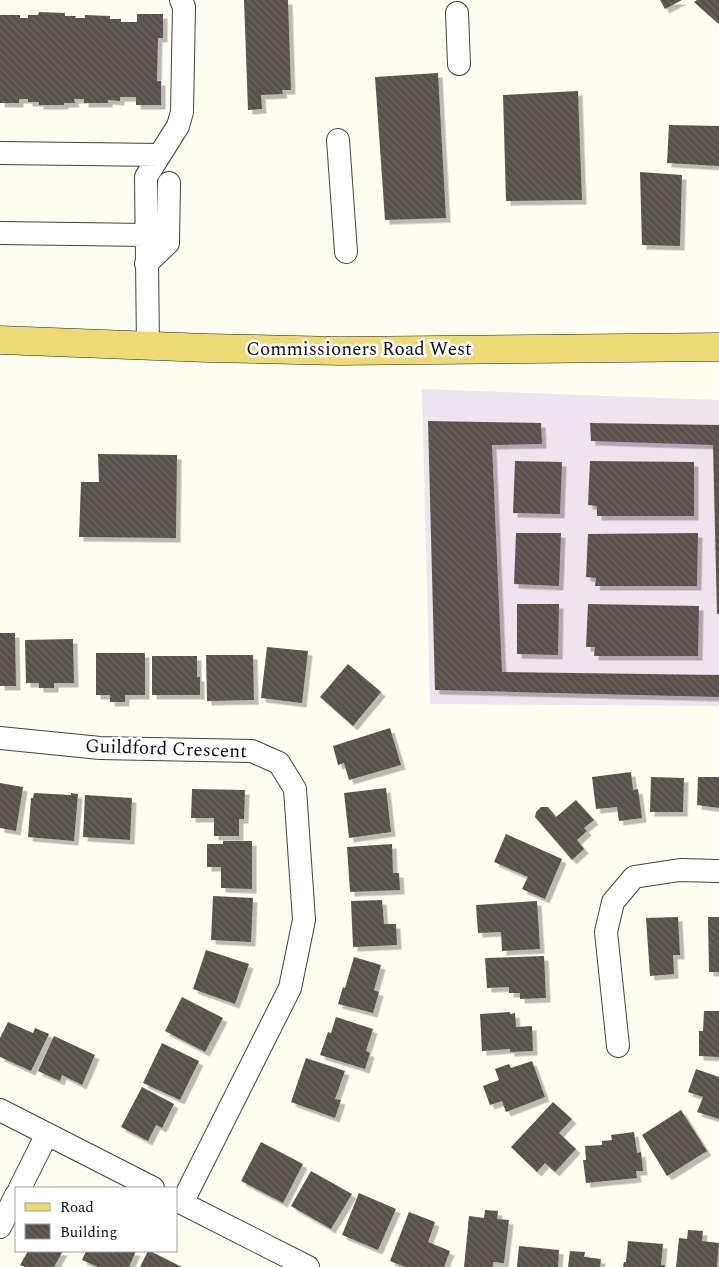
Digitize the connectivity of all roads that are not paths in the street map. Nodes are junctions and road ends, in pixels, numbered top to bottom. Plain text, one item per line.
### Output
1 (181, 0) edge
2 (457, 13) dead end
3 (459, 64) dead end
4 (338, 140) dead end
5 (0, 153) edge
6 (160, 155) junction
7 (169, 183) dead end
8 (0, 233) edge
9 (146, 235) junction
10 (346, 252) dead end
11 (146, 264) junction
12 (0, 340) edge
13 (148, 345) junction
14 (719, 347) edge
15 (0, 738) edge
16 (719, 871) edge
17 (618, 1046) dead end
18 (0, 1110) edge
19 (47, 1134) junction
20 (20, 1187) edge
21 (151, 1187) edge
22 (15, 1197) edge
23 (179, 1202) edge
24 (0, 1227) edge
25 (308, 1267) edge

1 - 6 street
2 - 3 street
4 - 10 street
5 - 6 street
6 - 9 street
7 - 11 street
8 - 9 street
9 - 11 street
11 - 13 street
12 - 13 main road, Commissioners Road West
13 - 14 main road, Commissioners Road West
15 - 23 street, Guildford Crescent
16 - 17 street
18 - 19 street
19 - 20 street
19 - 21 street
22 - 24 street
23 - 25 street

